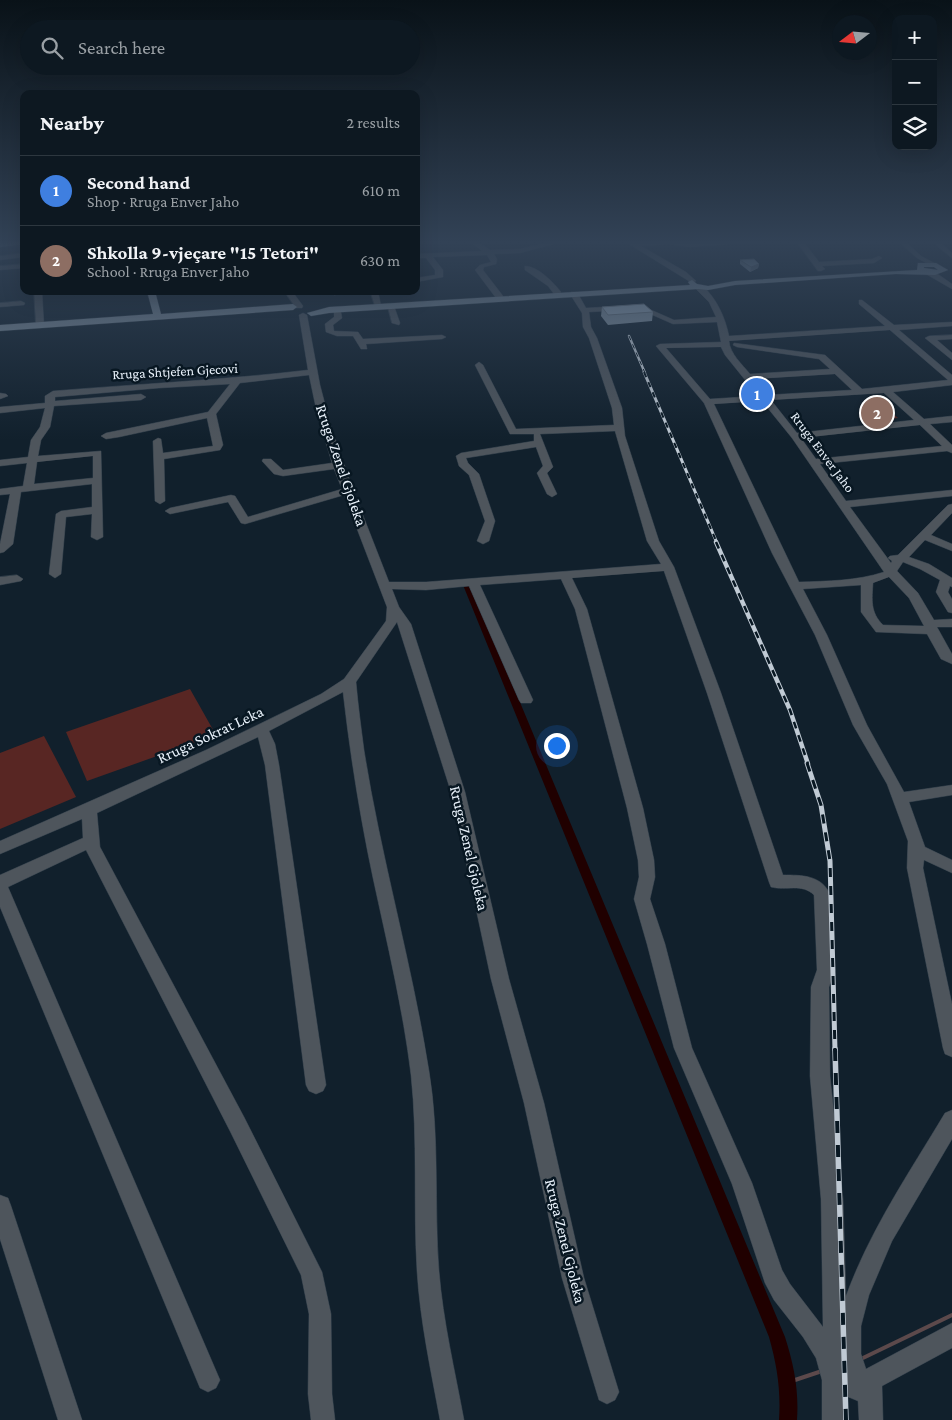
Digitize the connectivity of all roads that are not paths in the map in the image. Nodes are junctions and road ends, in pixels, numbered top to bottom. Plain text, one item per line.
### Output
1 (39, 307) edge
2 (155, 307) edge
3 (300, 307) edge
4 (337, 307) edge
5 (373, 307) edge
6 (390, 307) edge
7 (582, 307) edge
8 (635, 307) edge
9 (641, 307) edge
10 (714, 307) edge
11 (868, 307) edge
12 (302, 310) junction
13 (336, 310) junction
14 (584, 310) junction
15 (158, 318) junction
16 (720, 320) junction
17 (396, 323) dead end
18 (952, 324) edge
19 (40, 326) junction
20 (893, 328) junction
21 (0, 330) edge
22 (809, 334) junction
23 (442, 337) dead end
24 (904, 337) junction
25 (952, 337) edge
26 (929, 338) junction
27 (724, 342) junction
28 (822, 350) junction
29 (952, 359) edge
30 (932, 362) junction
31 (479, 365) dead end
32 (838, 371) junction
33 (312, 372) junction
34 (748, 377) junction
35 (952, 380) edge
36 (237, 381) junction
37 (886, 390) junction
38 (860, 392) junction
39 (141, 397) dead end
40 (767, 400) junction
41 (708, 402) junction
42 (49, 404) junction
43 (0, 410) edge
44 (211, 414) junction
45 (952, 419) edge
46 (922, 422) junction
47 (618, 428) junction
48 (536, 432) junction
49 (106, 436) dead end
50 (795, 436) junction
51 (158, 441) dead end
52 (540, 443) junction
53 (951, 449) edge
54 (159, 457) junction
55 (32, 460) junction
56 (267, 461) dead end
57 (814, 462) junction
58 (0, 463) edge
59 (338, 465) junction
60 (98, 480) junction
61 (28, 488) junction
62 (16, 490) junction
63 (347, 491) junction
64 (0, 492) edge
65 (952, 493) edge
66 (552, 494) dead end
67 (160, 502) dead end
68 (845, 504) junction
69 (952, 507) edge
70 (97, 510) junction
71 (170, 511) dead end
72 (5, 519) edge
73 (922, 536) junction
74 (96, 537) dead end
75 (483, 541) dead end
76 (952, 548) edge
77 (0, 550) edge
78 (901, 558) junction
79 (883, 559) junction
80 (668, 567) junction
81 (891, 571) junction
82 (55, 574) dead end
83 (565, 575) junction
84 (17, 579) dead end
85 (0, 581) edge
86 (867, 581) junction
87 (949, 581) edge
88 (473, 582) junction
89 (385, 585) junction
90 (795, 586) junction
91 (393, 607) junction
92 (952, 609) edge
93 (952, 623) edge
94 (933, 632) junction
95 (952, 640) edge
96 (952, 660) edge
97 (349, 682) junction
98 (526, 700) dead end
99 (262, 730) junction
100 (952, 790) edge
101 (898, 798) junction
102 (89, 809) junction
103 (91, 841) junction
104 (0, 848) edge
105 (917, 850) junction
106 (952, 867) edge
107 (0, 886) edge
108 (952, 1048) edge
109 (316, 1086) dead end
110 (952, 1120) edge
111 (0, 1206) edge
112 (952, 1335) edge
113 (826, 1353) junction
114 (208, 1380) dead end
115 (834, 1380) junction
116 (606, 1392) dead end
117 (870, 1393) junction
118 (70, 1420) edge
119 (323, 1420) edge
120 (452, 1420) edge
121 (834, 1420) edge
122 (871, 1420) edge

1 - 19 street
2 - 15 main road
3 - 12 street
4 - 12 main road
5 - 13 main road
6 - 17 street
7 - 14 street
8 - 14 street
9 - 16 street
10 - 16 street, Rruga Enver Jaho
11 - 20 street
12 - 13 main road
12 - 15 main road
12 - 21 main road
12 - 33 street, Rruga Zenel Gjoleka
13 - 23 street
14 - 47 street
15 - 19 main road
16 - 27 street, Rruga Enver Jaho
18 - 20 street
19 - 21 main road
20 - 22 street
20 - 24 street
22 - 27 street
22 - 28 street
24 - 26 street
24 - 30 street
25 - 26 street
26 - 29 street
27 - 28 street
27 - 34 street, Rruga Enver Jaho
27 - 41 street
28 - 32 street
29 - 30 street
30 - 35 street
31 - 48 street
32 - 34 street
32 - 38 street
33 - 36 street, Rruga Shtjefen Gjecovi
33 - 59 street, Rruga Zenel Gjoleka
34 - 40 street, Rruga Enver Jaho
35 - 37 street
36 - 42 street, Rruga Shtjefen Gjecovi
36 - 44 street
37 - 38 street
37 - 46 street
38 - 40 street
39 - 42 street
40 - 41 street
40 - 50 street, Rruga Enver Jaho
41 - 90 street
42 - 43 street
42 - 55 street
44 - 49 street
44 - 54 street
45 - 46 street
46 - 50 street
46 - 53 street
47 - 48 street
47 - 80 street
48 - 52 street
50 - 57 street, Rruga Enver Jaho
51 - 54 street
52 - 66 street
52 - 75 street
53 - 57 street
54 - 67 street
55 - 58 street
55 - 60 street
55 - 61 street
56 - 59 street
57 - 68 street, Rruga Enver Jaho
59 - 63 street, Rruga Zenel Gjoleka
60 - 61 street
60 - 70 street
61 - 62 street
62 - 64 street
62 - 72 street
63 - 71 street
63 - 89 street, Rruga Zenel Gjoleka
65 - 68 street
68 - 79 street, Rruga Enver Jaho
69 - 73 street
70 - 74 street
70 - 82 street
72 - 77 street
73 - 76 street
73 - 78 street
78 - 79 street
78 - 81 street
78 - 87 street
79 - 81 street, Rruga Enver Jaho
80 - 83 street
80 - 113 street
81 - 86 street
81 - 94 street, Rruga Enver Jaho
83 - 88 street
83 - 113 street
84 - 85 street
86 - 90 street
86 - 94 street
87 - 92 street
88 - 89 street
88 - 98 street
89 - 91 street, Rruga Zenel Gjoleka
90 - 101 street
91 - 97 street, Rruga Sokrat Leka
91 - 116 street, Rruga Zenel Gjoleka
93 - 94 street
94 - 95 street
94 - 96 street, Rruga Enver Jaho
97 - 99 street, Rruga Sokrat Leka
97 - 120 street
99 - 102 street, Rruga Sokrat Leka
99 - 109 street
100 - 101 street
101 - 105 street
102 - 103 street
102 - 104 street, Rruga Sokrat Leka
103 - 107 street
103 - 119 street
105 - 106 street
105 - 108 street
107 - 114 street
110 - 117 street
111 - 118 street
112 - 117 street
113 - 115 street
115 - 117 street
115 - 121 street
117 - 122 street

